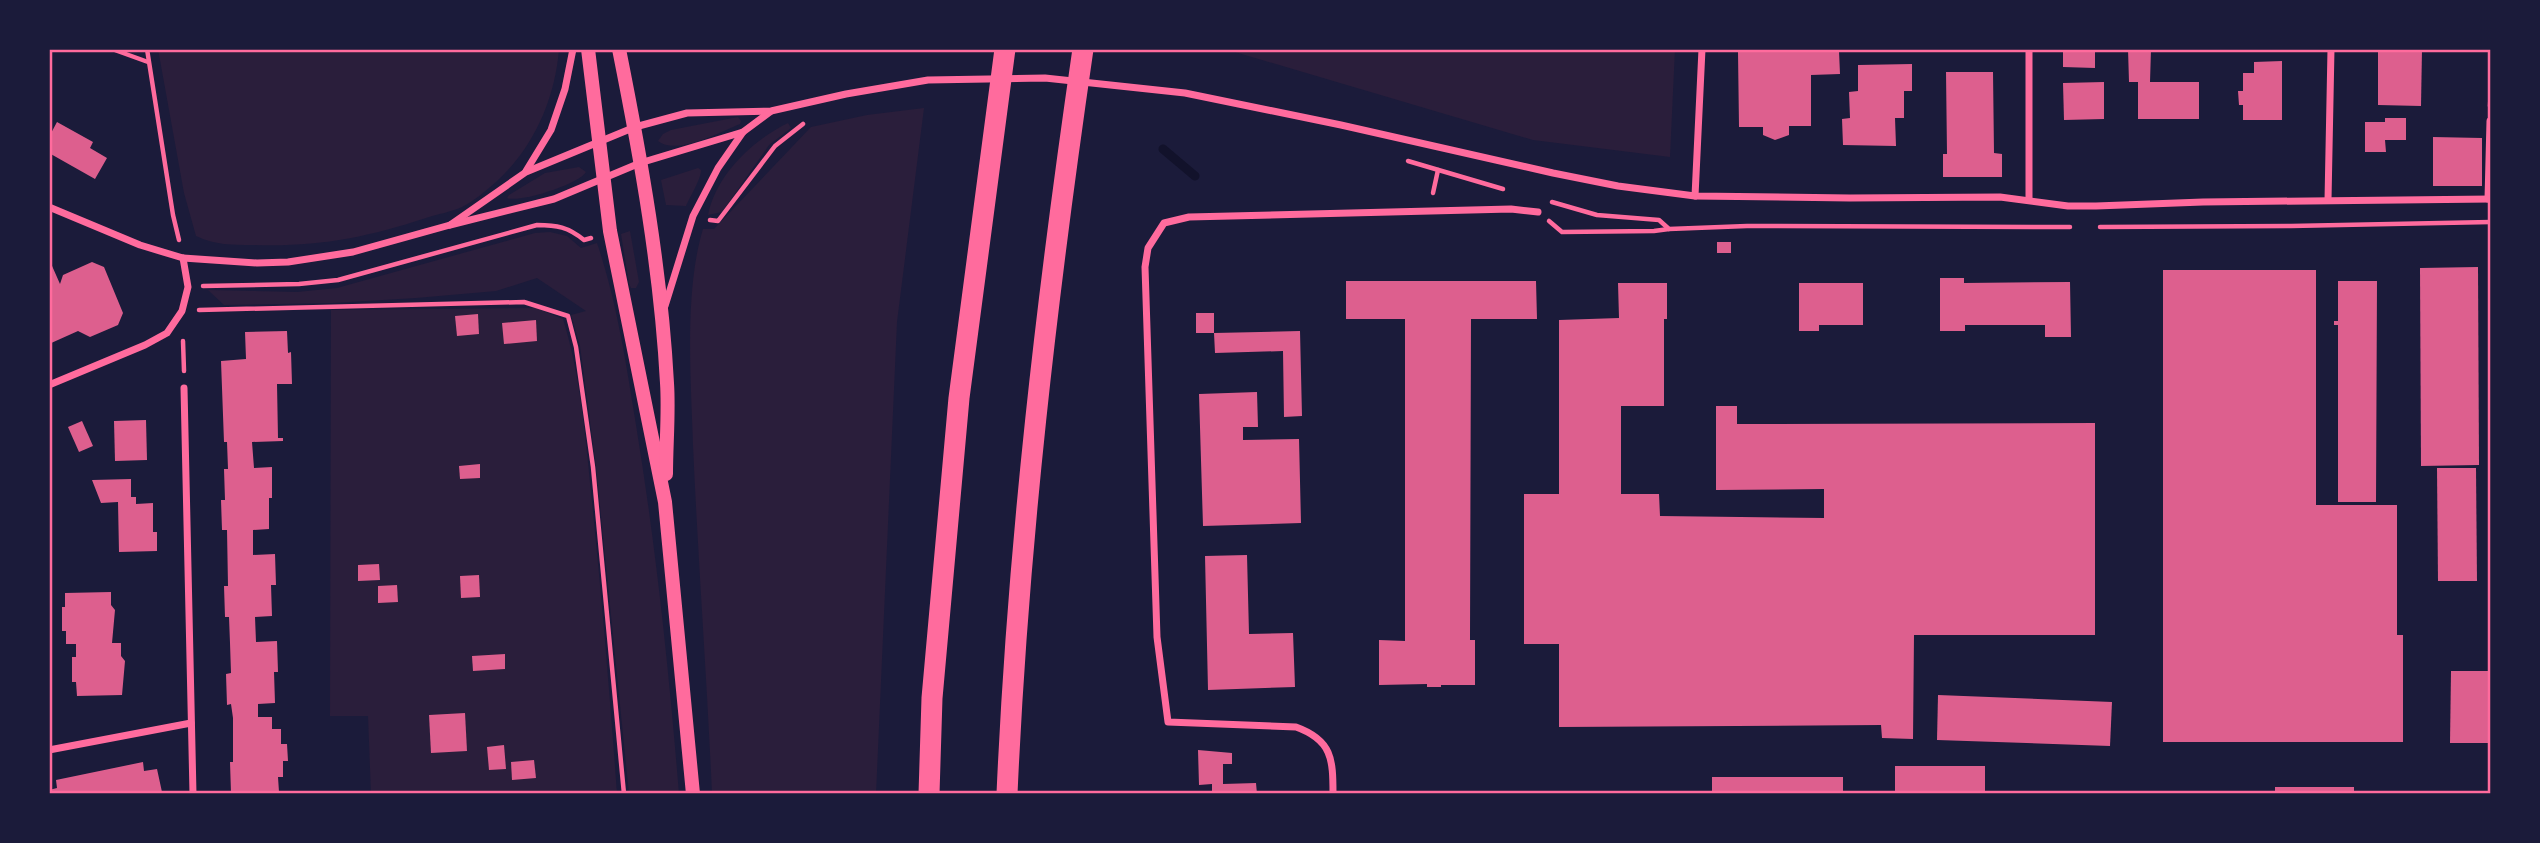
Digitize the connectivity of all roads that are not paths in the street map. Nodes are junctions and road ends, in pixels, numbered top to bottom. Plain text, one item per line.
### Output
1 (573, 49) edge
2 (588, 49) edge
3 (619, 49) edge
4 (1006, 49) edge
5 (1083, 49) edge
6 (1702, 49) edge
7 (2029, 49) edge
8 (2331, 49) edge
9 (771, 111) junction
10 (2490, 121) edge
11 (635, 127) junction
12 (743, 132) junction
13 (599, 142) junction
14 (640, 163) junction
15 (526, 172) junction
16 (604, 180) junction
17 (1695, 196) junction
18 (2490, 199) edge
19 (2029, 200) junction
20 (2328, 200) junction
21 (49, 207) edge
22 (1538, 212) road end
23 (450, 225) junction
24 (183, 258) junction
25 (661, 316) junction
26 (49, 385) edge
27 (184, 387) road end
28 (665, 502) junction
29 (191, 723) junction
30 (49, 750) edge
31 (193, 794) edge
32 (693, 794) edge
33 (929, 794) edge
34 (1007, 794) edge
35 (1333, 794) edge

1 - 15 street
2 - 13 main road
3 - 11 main road
4 - 33 highway
5 - 34 highway
6 - 17 street
7 - 19 street
8 - 20 street
9 - 11 street
9 - 12 street
9 - 17 street
10 - 18 street
11 - 13 street
11 - 14 main road
12 - 14 street
12 - 25 street
13 - 15 street
13 - 16 main road
14 - 16 street
14 - 25 main road
15 - 23 street
16 - 23 street
16 - 28 main road
17 - 19 street
18 - 20 street
19 - 20 street
21 - 24 street
22 - 35 street
23 - 24 street
24 - 26 street
25 - 28 main road
27 - 29 street
28 - 32 main road
29 - 30 street
29 - 31 street

